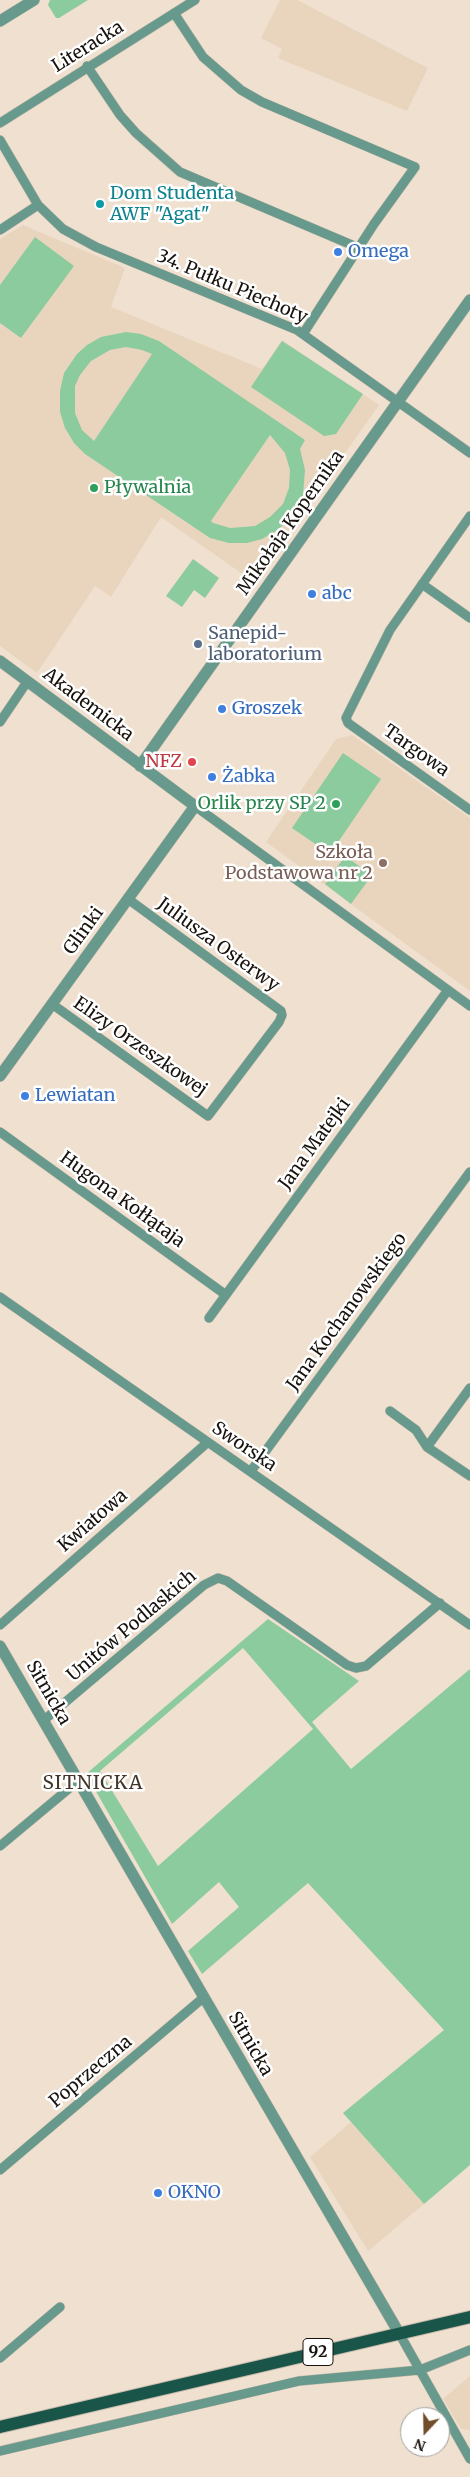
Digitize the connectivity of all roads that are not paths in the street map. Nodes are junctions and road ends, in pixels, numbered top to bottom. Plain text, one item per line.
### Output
1 (34, 0) edge
2 (195, 0) edge
3 (174, 13) junction
4 (0, 21) edge
5 (87, 66) junction
6 (0, 123) edge
7 (0, 140) edge
8 (38, 205) junction
9 (0, 230) edge
10 (358, 248) junction
11 (470, 300) edge
12 (303, 334) junction
13 (398, 402) junction
14 (470, 453) edge
15 (470, 516) edge
16 (422, 584) junction
17 (470, 618) edge
18 (0, 661) edge
19 (28, 682) junction
20 (0, 722) edge
21 (140, 766) junction
22 (195, 806) junction
23 (470, 810) edge
24 (128, 899) junction
25 (448, 990) junction
26 (52, 1004) junction
27 (470, 1006) edge
28 (0, 1076) edge
29 (208, 1116) joint
30 (0, 1132) edge
31 (470, 1172) edge
32 (226, 1295) junction
33 (0, 1297) edge
34 (210, 1318) dead end
35 (470, 1388) edge
36 (390, 1411) dead end
37 (208, 1442) junction
38 (427, 1447) junction
39 (251, 1471) junction
40 (470, 1476) edge
41 (440, 1603) junction
42 (0, 1625) edge
43 (470, 1625) edge
44 (0, 1646) edge
45 (43, 1721) junction
46 (78, 1781) junction
47 (0, 1846) edge
48 (203, 1998) junction
49 (0, 2170) edge
50 (60, 2307) dead end
51 (470, 2317) edge
52 (399, 2333) junction
53 (470, 2350) edge
54 (0, 2358) edge
55 (420, 2370) junction
56 (0, 2427) edge
57 (0, 2450) edge
58 (470, 2459) edge

1 - 4 street
2 - 3 street, Literacka
3 - 5 street, Literacka
3 - 10 street
5 - 6 street, Literacka
5 - 10 street
7 - 8 street, 34. Pułku Piechoty
8 - 9 street
8 - 12 street, 34. Pułku Piechoty
10 - 12 street
11 - 13 street, Mikołaja Kopernika
12 - 13 street, 34. Pułku Piechoty
13 - 14 street, 34. Pułku Piechoty
13 - 21 street, Mikołaja Kopernika
15 - 16 street
16 - 17 street
16 - 23 street, Targowa
18 - 19 street, Akademicka
19 - 20 street
19 - 21 street, Akademicka
21 - 22 street, Akademicka
22 - 24 street, Glinki
22 - 25 street, Akademicka
24 - 26 street, Glinki
24 - 29 street, Juliusza Osterwy
25 - 27 street, Akademicka
25 - 32 street, Jana Matejki
26 - 28 street, Glinki
26 - 29 street, Elizy Orzeszkowej
30 - 32 street, Hugona Kołłątaja
31 - 39 street, Jana Kochanowskiego
32 - 34 street, Jana Matejki
33 - 37 street, Sworska
35 - 38 street
36 - 38 street
37 - 39 street, Sworska
37 - 42 street, Kwiatowa
38 - 40 street
39 - 41 street, Sworska
41 - 43 street, Sworska
41 - 45 street, Unitów Podlaskich
44 - 45 street, Sitnicka
45 - 46 street, Sitnicka
46 - 47 street
46 - 48 street, Sitnicka
48 - 49 street, Poprzeczna
48 - 52 street, Sitnicka
50 - 54 street
51 - 52 main road, 92
52 - 55 street, Sitnicka
52 - 56 main road, 92
53 - 55 street
55 - 57 street
55 - 58 street, Sitnicka

